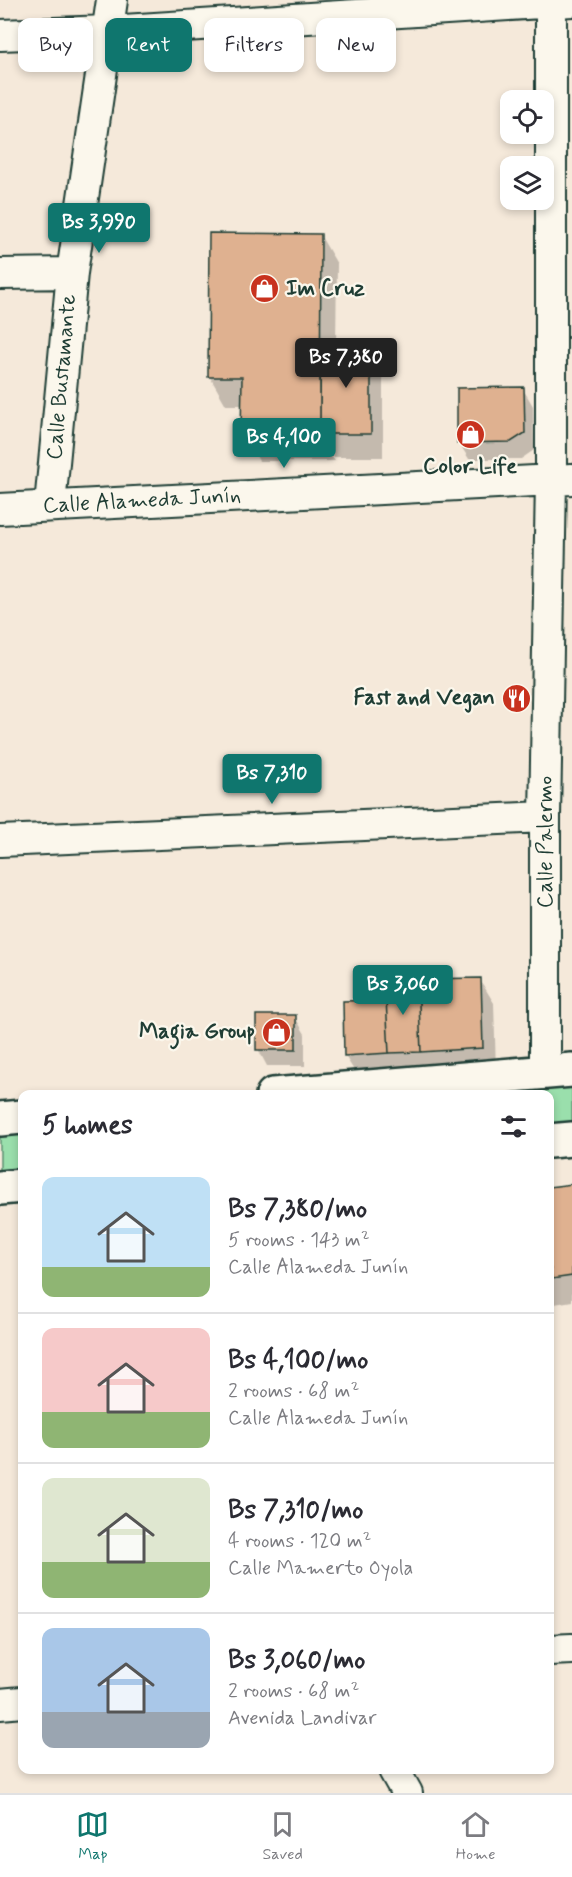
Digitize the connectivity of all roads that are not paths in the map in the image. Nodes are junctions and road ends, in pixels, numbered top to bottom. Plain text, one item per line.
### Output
1 (112, 0) edge
2 (558, 1) edge
3 (110, 18) edge
4 (192, 25) edge
5 (105, 31) edge
6 (0, 35) edge
7 (105, 51) edge
8 (72, 273) junction
9 (0, 274) edge
10 (562, 479) edge
11 (50, 505) junction
12 (0, 509) edge
13 (545, 817) junction
14 (0, 841) edge
15 (558, 1071) edge
16 (336, 1090) edge
17 (18, 1117) edge
18 (0, 1119) edge
19 (572, 1139) edge
20 (554, 1141) edge
21 (18, 1186) edge
22 (0, 1188) edge
23 (572, 1648) edge
24 (554, 1650) edge
25 (18, 1702) edge
26 (0, 1704) edge
27 (396, 1774) edge
28 (407, 1793) edge

1 - 3 street, Calle Bustamante
2 - 4 street
2 - 10 street, Calle Palermo
5 - 6 street
7 - 8 street, Calle Bustamante
8 - 9 street
8 - 11 street, Calle Bustamante
10 - 11 street, Calle Alameda Junín
10 - 13 street, Calle Palermo
11 - 12 street, Calle Alameda Junín
13 - 14 street
13 - 15 street, Calle Palermo
15 - 16 main road
17 - 18 main road
19 - 20 main road
21 - 22 main road
23 - 24 street
25 - 26 street
27 - 28 street

